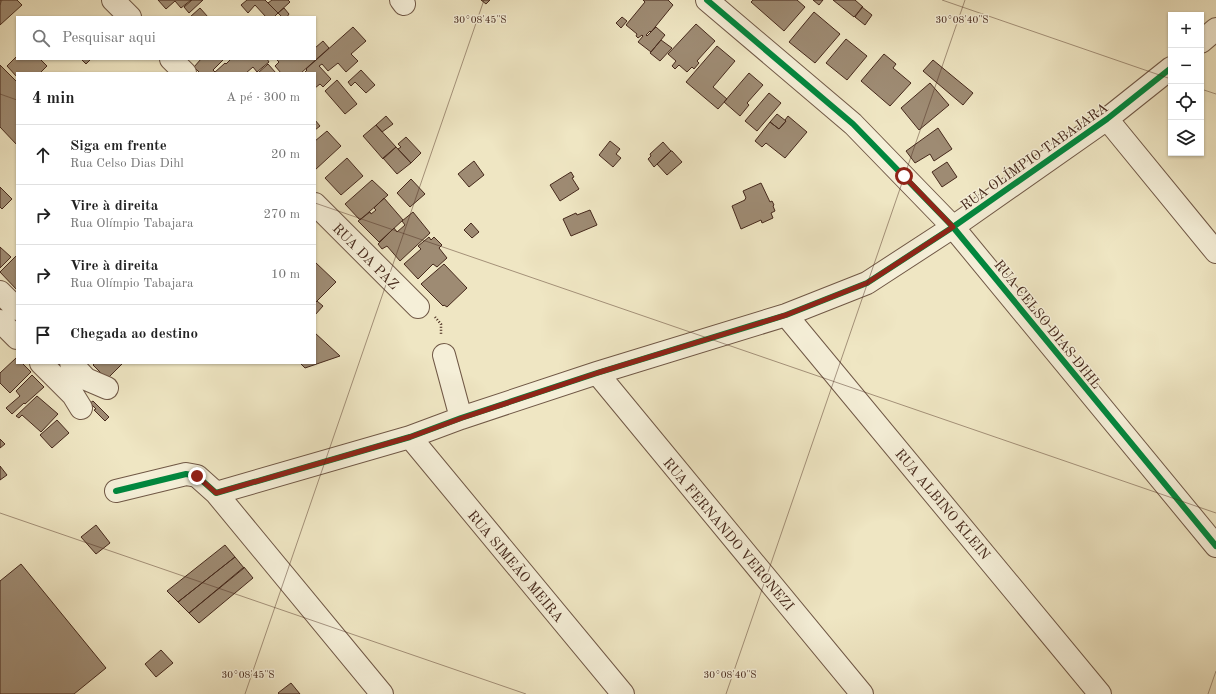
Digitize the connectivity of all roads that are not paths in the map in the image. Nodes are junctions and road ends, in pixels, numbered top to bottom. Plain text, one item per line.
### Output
1 (113, 0) edge
2 (707, 0) edge
3 (129, 16) edge
4 (1216, 29) edge
5 (1204, 39) edge
6 (172, 60) edge
7 (1168, 70) edge
8 (184, 72) edge
9 (1107, 119) junction
10 (316, 205) edge
11 (953, 227) junction
12 (1216, 252) edge
13 (0, 292) edge
14 (418, 307) road end
15 (16, 308) edge
16 (786, 315) junction
17 (0, 321) edge
18 (16, 337) edge
19 (444, 355) road end
20 (43, 364) edge
21 (71, 364) edge
22 (597, 373) junction
23 (107, 388) dead end
24 (81, 408) dead end
25 (462, 418) junction
26 (410, 437) junction
27 (116, 491) dead end
28 (216, 493) junction
29 (1216, 546) edge
30 (382, 694) edge
31 (623, 694) edge
32 (862, 694) edge
33 (1100, 694) edge

1 - 3 street
2 - 11 street, RUA CELSO DIAS DIHL
4 - 5 street
6 - 8 street
7 - 9 street, RUA OLÍMPIO TABAJARA
9 - 11 street, RUA OLÍMPIO TABAJARA
9 - 12 street
10 - 14 street, RUA DA PAZ
11 - 16 street, RUA OLÍMPIO TABAJARA
11 - 29 street, RUA CELSO DIAS DIHL
13 - 15 street
16 - 22 street, RUA OLÍMPIO TABAJARA
16 - 33 street, RUA ALBINO KLEIN
17 - 18 street
19 - 25 street
20 - 24 street
21 - 23 street
22 - 25 street, RUA OLÍMPIO TABAJARA
22 - 32 street, RUA FERNANDO VERONEZI
25 - 26 street, RUA OLÍMPIO TABAJARA
26 - 28 street, RUA OLÍMPIO TABAJARA
26 - 31 street, RUA SIMEÃO MEIRA
27 - 28 street
28 - 30 street

